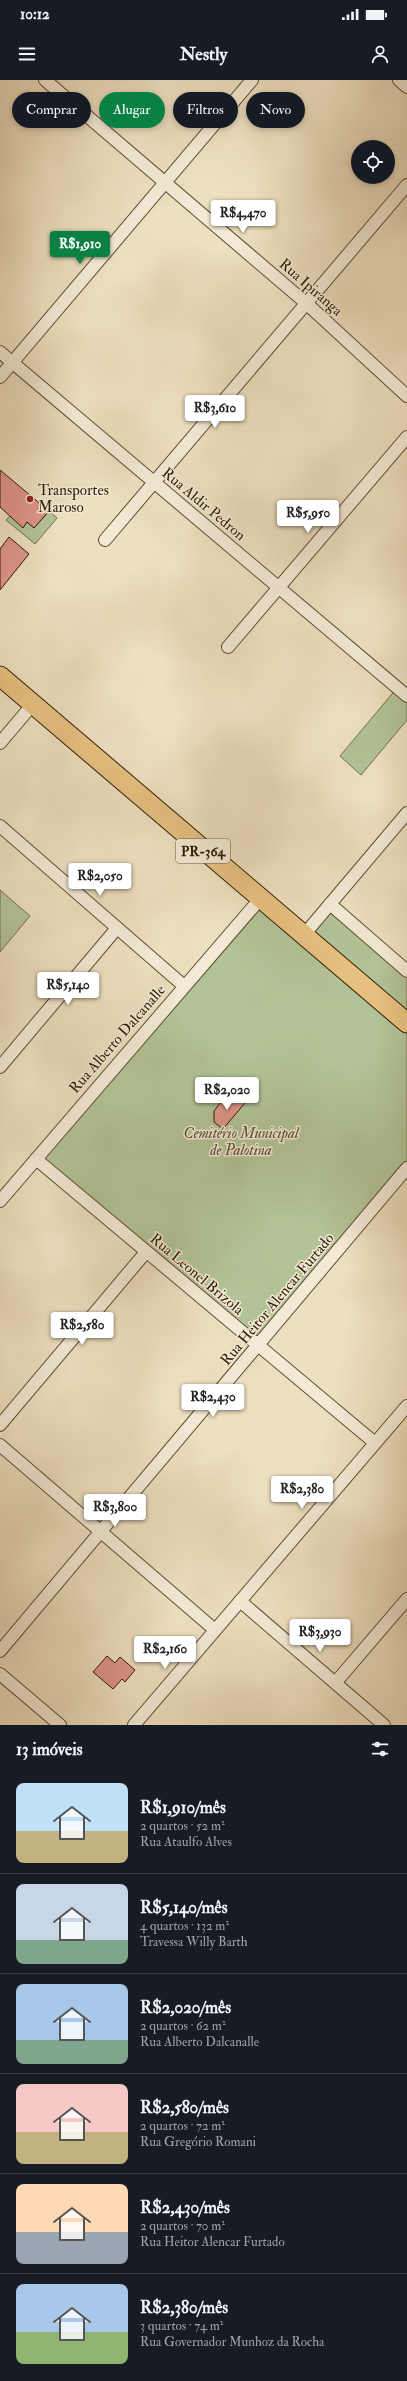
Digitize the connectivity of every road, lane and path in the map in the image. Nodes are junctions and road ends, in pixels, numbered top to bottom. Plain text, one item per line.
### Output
1 (45, 80) edge
2 (252, 80) edge
3 (399, 80) edge
4 (407, 87) edge
5 (165, 183) junction
6 (407, 185) edge
7 (306, 303) junction
8 (0, 352) edge
9 (12, 363) junction
10 (0, 377) edge
11 (407, 396) edge
12 (407, 437) edge
13 (154, 483) junction
14 (105, 540) dead end
15 (278, 588) junction
16 (228, 647) dead end
17 (0, 676) edge
18 (407, 696) edge
19 (33, 704) junction
20 (0, 743) edge
21 (407, 813) edge
22 (0, 826) edge
23 (260, 899) junction
24 (330, 904) junction
25 (117, 928) junction
26 (303, 936) junction
27 (407, 971) edge
28 (184, 986) junction
29 (407, 1024) edge
30 (0, 1067) edge
31 (36, 1159) junction
32 (407, 1168) edge
33 (0, 1201) edge
34 (146, 1252) junction
35 (258, 1347) junction
36 (407, 1406) edge
37 (0, 1425) edge
38 (375, 1443) junction
39 (0, 1445) edge
40 (101, 1532) junction
41 (407, 1599) edge
42 (240, 1601) junction
43 (215, 1630) junction
44 (0, 1651) edge
45 (0, 1674) edge
46 (336, 1682) junction
47 (60, 1725) edge
48 (134, 1725) edge
49 (384, 1725) edge

1 - 5 street, Rua Ipiranga
2 - 5 street
3 - 4 street
5 - 7 street, Rua Ipiranga
5 - 9 street
6 - 7 street
7 - 11 street, Rua Ipiranga
7 - 13 street
8 - 9 street, Rua Aldir Pedron
9 - 10 street
9 - 13 street, Rua Aldir Pedron
12 - 15 street
13 - 14 street
13 - 15 street, Rua Aldir Pedron
15 - 16 street
15 - 18 street, Rua Aldir Pedron
17 - 19 main road, PR-364
19 - 20 street
19 - 23 main road, PR-364
21 - 24 street
22 - 25 street
23 - 26 main road, PR-364
23 - 28 street, Rua Alberto Dalcanalle
24 - 26 street
24 - 27 street
25 - 28 street
25 - 30 street
26 - 29 main road, PR-364
28 - 31 street, Rua Alberto Dalcanalle
31 - 33 street, Rua Alberto Dalcanalle
31 - 34 street, Rua Leonel Brizola
32 - 35 street, Rua Heitor Alencar Furtado
34 - 35 street, Rua Leonel Brizola
34 - 37 street
35 - 38 street, Rua Leonel Brizola
35 - 40 street, Rua Heitor Alencar Furtado
36 - 38 street
38 - 42 street
39 - 40 street
40 - 43 street
40 - 44 street, Rua Heitor Alencar Furtado
41 - 46 street
42 - 43 street
42 - 46 street
43 - 48 street
45 - 47 street
46 - 49 street

